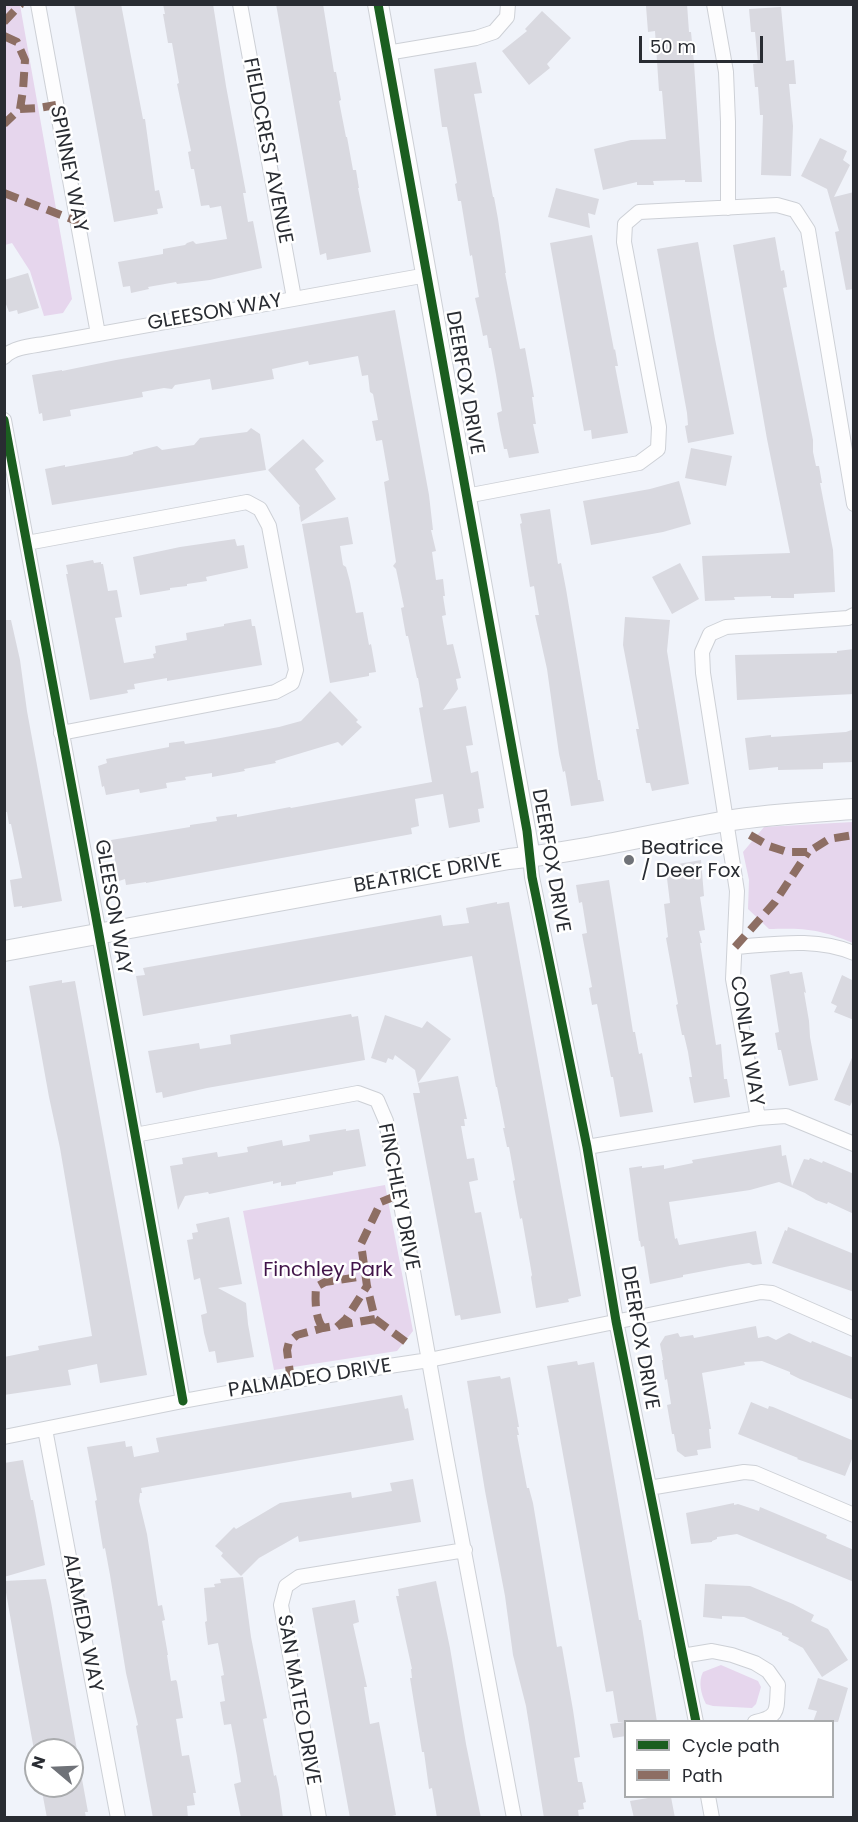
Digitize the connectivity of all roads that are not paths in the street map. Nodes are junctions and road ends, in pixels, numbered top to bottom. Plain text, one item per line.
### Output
1 (38, 4) edge
2 (240, 4) edge
3 (378, 4) edge
4 (508, 4) edge
5 (714, 4) edge
6 (387, 53) junction
7 (728, 208) junction
8 (427, 275) junction
9 (294, 298) junction
10 (98, 334) junction
11 (4, 357) edge
12 (4, 420) edge
13 (466, 496) junction
14 (854, 504) edge
15 (27, 543) junction
16 (854, 615) edge
17 (61, 733) junction
18 (854, 809) edge
19 (725, 822) junction
20 (530, 857) junction
21 (99, 934) junction
22 (735, 947) junction
23 (4, 951) edge
24 (854, 953) edge
25 (758, 1118) junction
26 (135, 1134) junction
27 (854, 1144) edge
28 (587, 1147) junction
29 (616, 1321) junction
30 (854, 1329) edge
31 (429, 1360) junction
32 (183, 1401) junction
33 (45, 1429) junction
34 (4, 1437) edge
35 (649, 1488) junction
36 (854, 1515) edge
37 (465, 1550) junction
38 (682, 1656) junction
39 (696, 1720) edge
40 (762, 1720) edge
41 (708, 1798) edge
42 (118, 1818) edge
43 (319, 1818) edge
44 (514, 1818) edge
45 (712, 1818) edge

1 - 10 street, SPINNEY WAY
2 - 9 street, FIELDCREST AVENUE
3 - 6 street, DEERFOX DRIVE
4 - 6 street
5 - 7 street
6 - 8 street, DEERFOX DRIVE
7 - 13 street
7 - 14 street
8 - 9 street, GLEESON WAY
8 - 13 street, DEERFOX DRIVE
9 - 10 street, GLEESON WAY
10 - 11 street, GLEESON WAY
12 - 15 street, GLEESON WAY
13 - 20 street, DEERFOX DRIVE
15 - 17 street, GLEESON WAY
15 - 17 street
16 - 19 street, CONLAN WAY
17 - 21 street, GLEESON WAY
18 - 19 street, BEATRICE DRIVE
19 - 20 street, BEATRICE DRIVE
19 - 22 street, CONLAN WAY
20 - 21 street, BEATRICE DRIVE
20 - 28 street, DEERFOX DRIVE
21 - 23 street, BEATRICE DRIVE
21 - 26 street, GLEESON WAY
22 - 24 street
22 - 25 street, CONLAN WAY
25 - 27 street
25 - 28 street
26 - 31 street, FINCHLEY DRIVE
26 - 32 street, GLEESON WAY
28 - 29 street, DEERFOX DRIVE
29 - 30 street, PALMADEO DRIVE
29 - 31 street, PALMADEO DRIVE
29 - 35 street, DEERFOX DRIVE
31 - 32 street, PALMADEO DRIVE
31 - 37 street
32 - 33 street, PALMADEO DRIVE
33 - 34 street, PALMADEO DRIVE
33 - 42 street, ALAMEDA WAY
35 - 36 street
35 - 38 street, DEERFOX DRIVE
37 - 43 street, SAN MATEO DRIVE
37 - 44 street
38 - 39 street, DEERFOX DRIVE
38 - 40 street
41 - 45 street

